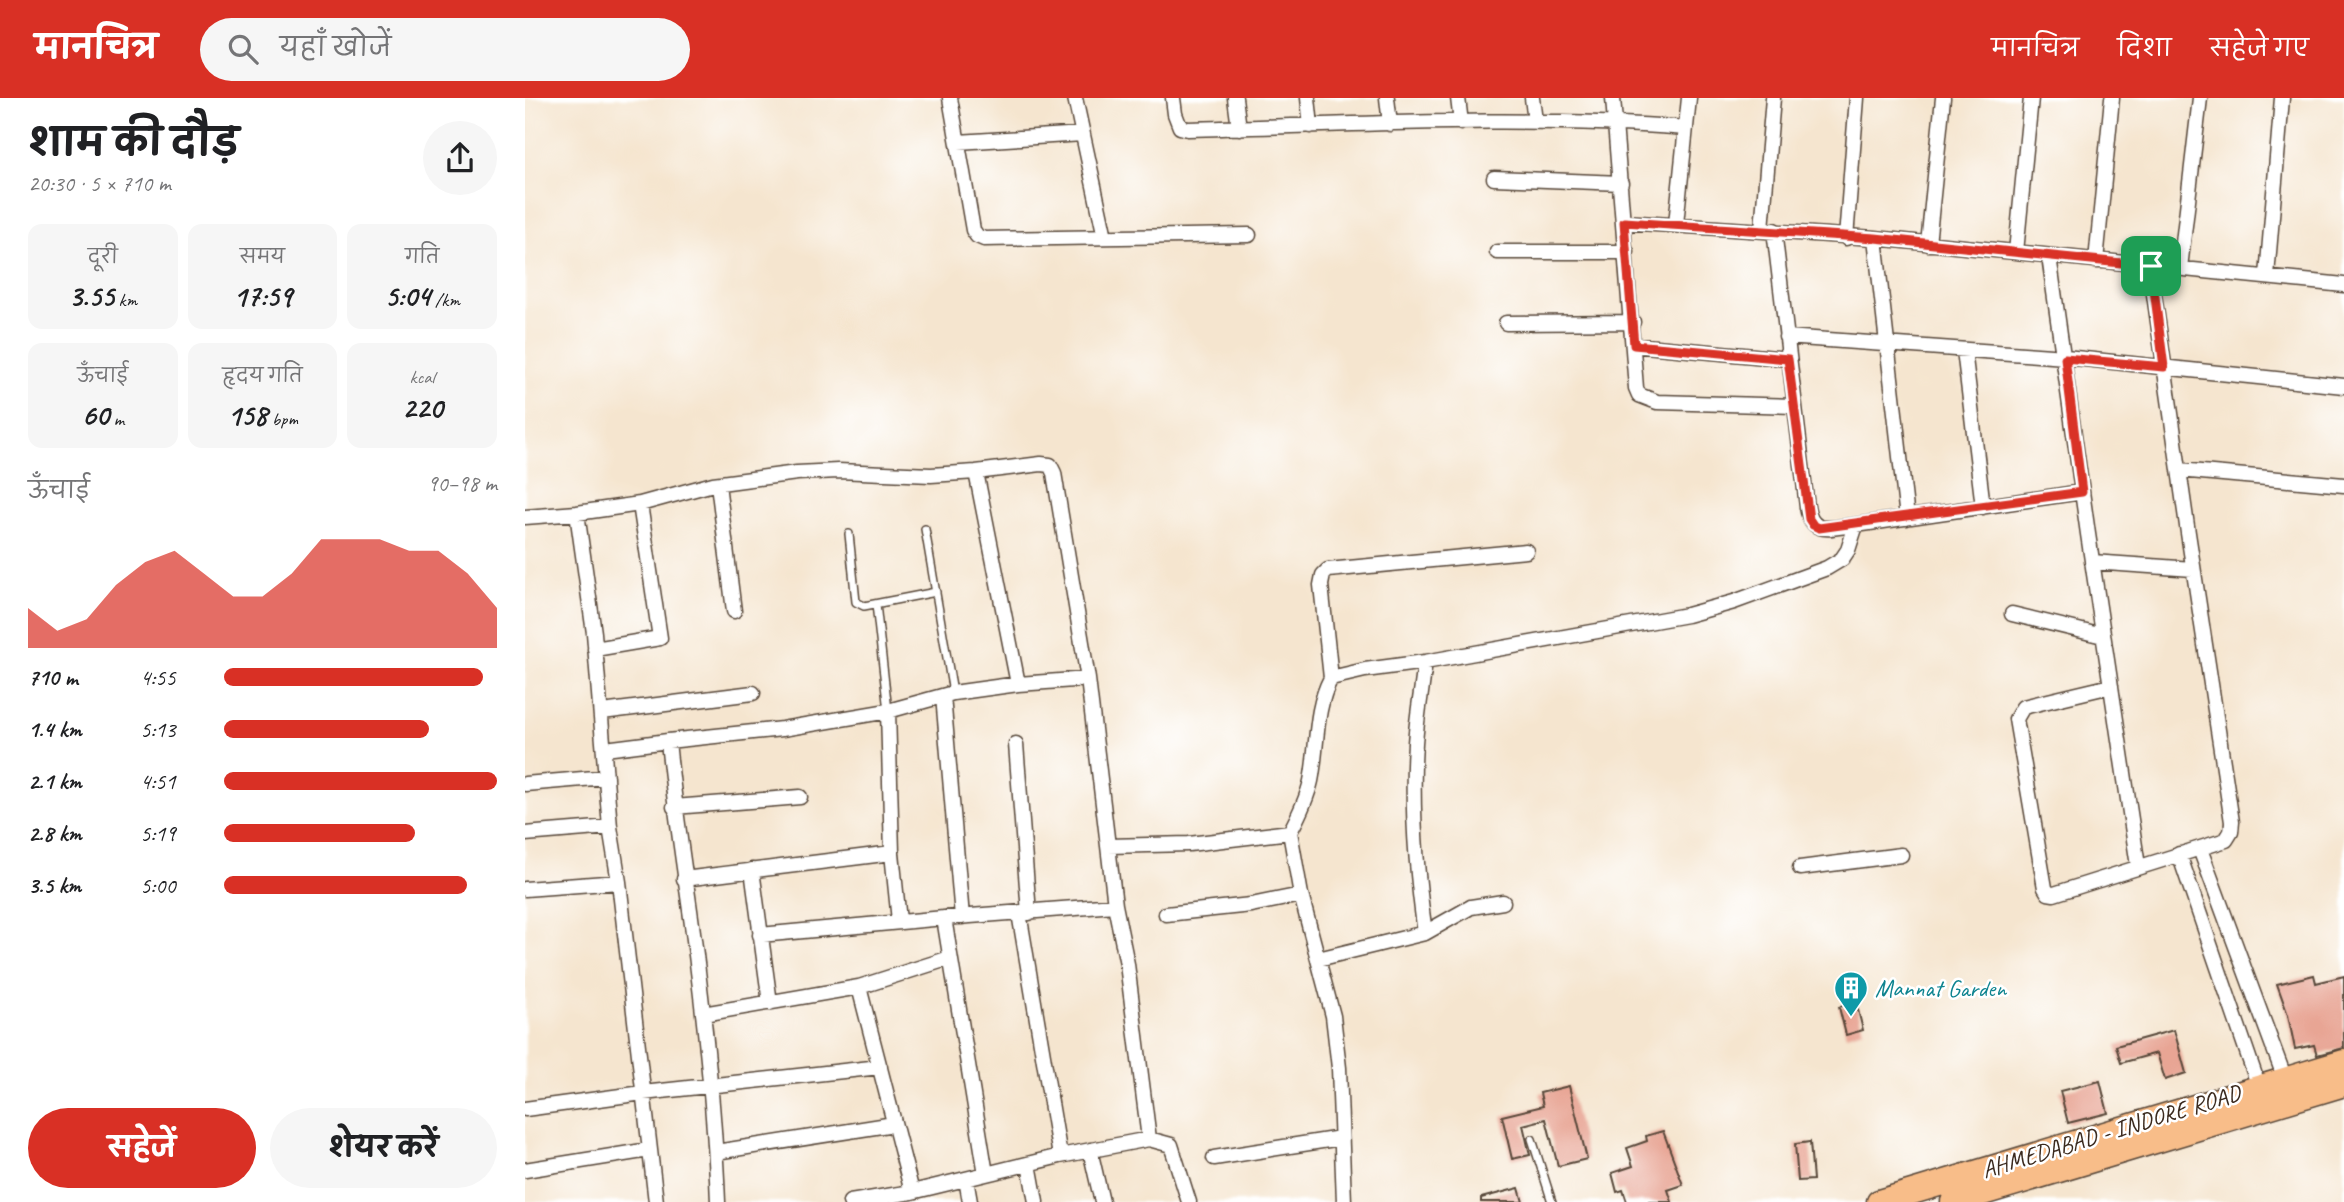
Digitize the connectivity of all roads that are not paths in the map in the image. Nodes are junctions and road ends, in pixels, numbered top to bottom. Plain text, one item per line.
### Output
1 (950, 98) edge
2 (1075, 98) edge
3 (1173, 98) edge
4 (1235, 98) edge
5 (1308, 98) edge
6 (1387, 98) edge
7 (1458, 98) edge
8 (1532, 98) edge
9 (1613, 98) edge
10 (1689, 98) edge
11 (1773, 98) edge
12 (1857, 98) edge
13 (1943, 98) edge
14 (2031, 98) edge
15 (2112, 98) edge
16 (2200, 98) edge
17 (2282, 98) edge
18 (1535, 121) junction
19 (1461, 123) junction
20 (1615, 123) junction
21 (1390, 124) junction
22 (1311, 126) junction
23 (1239, 128) junction
24 (1686, 128) junction
25 (1083, 134) junction
26 (958, 142) junction
27 (1494, 178) dead end
28 (1621, 183) junction
29 (1624, 222) junction
30 (1676, 224) junction
31 (1768, 230) junction
32 (1249, 235) dead end
33 (1105, 237) junction
34 (1846, 238) junction
35 (1875, 238) junction
36 (1928, 244) junction
37 (1497, 252) dead end
38 (1627, 252) junction
39 (2016, 252) junction
40 (2049, 256) junction
41 (2096, 261) junction
42 (2151, 266) junction
43 (2180, 268) junction
44 (2267, 276) junction
45 (2344, 285) edge
46 (1633, 322) junction
47 (1506, 323) dead end
48 (1786, 337) junction
49 (1886, 344) junction
50 (1634, 345) junction
51 (1964, 350) junction
52 (2065, 358) junction
53 (1788, 359) junction
54 (2164, 367) junction
55 (2344, 386) edge
56 (1794, 406) junction
57 (2179, 470) junction
58 (976, 472) junction
59 (718, 484) junction
60 (2344, 485) edge
61 (2082, 492) junction
62 (641, 504) junction
63 (1983, 507) junction
64 (577, 513) junction
65 (525, 517) edge
66 (1907, 518) junction
67 (1856, 525) junction
68 (925, 529) dead end
69 (849, 534) dead end
70 (1526, 551) dead end
71 (2092, 562) junction
72 (2193, 569) junction
73 (936, 592) junction
74 (876, 604) junction
75 (734, 611) dead end
76 (2012, 614) dead end
77 (2103, 636) junction
78 (596, 649) junction
79 (1425, 662) junction
80 (1331, 678) junction
81 (1088, 679) junction
82 (1018, 684) junction
83 (2111, 686) junction
84 (753, 693) dead end
85 (948, 694) junction
86 (888, 711) junction
87 (602, 712) junction
88 (668, 741) junction
89 (1016, 744) dead end
90 (605, 749) junction
91 (606, 777) junction
92 (525, 784) edge
93 (800, 797) dead end
94 (674, 807) junction
95 (610, 827) junction
96 (1290, 832) junction
97 (525, 834) edge
98 (1108, 846) junction
99 (2200, 849) junction
100 (892, 853) junction
101 (1901, 855) dead end
102 (2179, 855) junction
103 (2138, 866) junction
104 (1800, 867) dead end
105 (752, 870) junction
106 (684, 879) junction
107 (619, 881) junction
108 (525, 889) edge
109 (1301, 895) junction
110 (1503, 902) dead end
111 (1115, 905) junction
112 (1024, 913) junction
113 (1166, 914) dead end
114 (944, 918) junction
115 (962, 918) junction
116 (899, 921) junction
117 (1425, 933) junction
118 (761, 935) junction
119 (950, 958) junction
120 (1318, 959) junction
121 (859, 987) junction
122 (770, 1003) junction
123 (703, 1014) junction
124 (2344, 1062) edge
125 (880, 1067) junction
126 (2285, 1079) junction
127 (2344, 1084) edge
128 (712, 1087) junction
129 (2259, 1087) junction
130 (643, 1093) junction
131 (525, 1109) edge
132 (894, 1124) junction
133 (1341, 1138) junction
134 (1149, 1139) junction
135 (1532, 1139) dead end
136 (649, 1150) junction
137 (1090, 1150) junction
138 (716, 1152) junction
139 (1061, 1156) junction
140 (1214, 1158) dead end
141 (1029, 1164) junction
142 (525, 1170) edge
143 (986, 1174) junction
144 (966, 1179) junction
145 (921, 1194) edge
146 (656, 1202) edge
147 (718, 1202) edge
148 (850, 1202) edge
149 (970, 1202) edge
150 (1037, 1202) edge
151 (1102, 1202) edge
152 (1189, 1202) edge
153 (1344, 1202) edge
154 (1552, 1202) edge
155 (1879, 1202) edge
156 (1953, 1202) edge

1 - 26 street
2 - 25 street
3 - 23 street
4 - 23 street
5 - 22 street
6 - 21 street
7 - 19 street
8 - 18 street
9 - 20 street
10 - 24 street
11 - 31 street
12 - 34 street
13 - 36 street
14 - 39 street
15 - 41 street
16 - 43 street
17 - 44 street
18 - 19 street
18 - 20 street
19 - 21 street
20 - 24 street
20 - 28 street
21 - 22 street
22 - 23 street
24 - 30 street
25 - 26 street
25 - 33 street
26 - 33 street
27 - 28 street
28 - 29 street
29 - 30 street
29 - 38 street
30 - 31 street
31 - 34 street
31 - 48 street
32 - 33 street
34 - 35 street
35 - 36 street
35 - 49 street
36 - 39 street
37 - 38 street
38 - 46 street
39 - 40 street
40 - 41 street
40 - 52 street
41 - 42 street
42 - 43 street
42 - 54 street
43 - 44 street
44 - 45 street
46 - 47 street
46 - 50 street
48 - 49 street
48 - 53 street
49 - 51 street
49 - 66 street
50 - 53 street
50 - 56 street
51 - 52 street
51 - 63 street
52 - 54 street
52 - 61 street
53 - 56 street
54 - 55 street
54 - 57 street
56 - 67 street
57 - 60 street
57 - 72 street
58 - 59 street
58 - 81 street
58 - 82 street
59 - 62 street
59 - 75 street
61 - 63 street
61 - 71 street
62 - 64 street
62 - 78 street
63 - 66 street
64 - 65 street
64 - 78 street
66 - 67 street
67 - 79 street
68 - 73 lane
69 - 74 lane
70 - 80 street
71 - 72 street
71 - 77 street
72 - 99 street
73 - 74 lane
73 - 85 lane
74 - 86 lane
76 - 77 street
77 - 83 street
78 - 87 street
79 - 80 street
79 - 117 street
80 - 96 street
81 - 82 street
81 - 98 street
82 - 85 street
83 - 103 street
83 - 103 street
84 - 87 street
85 - 86 street
85 - 115 street
86 - 88 street
86 - 100 street
87 - 90 street
88 - 90 street
88 - 94 street
89 - 112 street
90 - 91 street
91 - 92 street
91 - 95 street
93 - 94 street
94 - 106 street
95 - 97 street
95 - 107 street
96 - 98 street
96 - 109 street
98 - 111 street
99 - 102 street
99 - 126 street
100 - 105 street
100 - 116 street
101 - 104 street
102 - 103 street
102 - 129 street
105 - 106 street
105 - 118 street
106 - 123 street
107 - 108 street
107 - 130 street
109 - 113 street
109 - 120 street
110 - 117 street
111 - 112 street
111 - 134 street
112 - 115 street
112 - 139 street
114 - 115 street
114 - 116 street
114 - 119 street
116 - 118 street
117 - 120 street
118 - 122 street
119 - 121 street
119 - 143 street
120 - 133 street
121 - 122 street
121 - 125 street
122 - 123 street
123 - 128 street
124 - 126 highway, AHMEDABAD - INDORE ROAD
125 - 128 street
125 - 132 street
126 - 129 highway, AHMEDABAD - INDORE ROAD
127 - 156 highway, AHMEDABAD - INDORE ROAD
128 - 130 street
128 - 138 street
129 - 155 highway, AHMEDABAD - INDORE ROAD
130 - 131 street
130 - 136 street
132 - 138 street
132 - 145 street
133 - 140 street
133 - 153 street
134 - 137 street
134 - 152 street
135 - 154 lane
136 - 142 street
136 - 146 street
137 - 139 street
137 - 151 street
138 - 147 street
139 - 141 street
141 - 143 street
141 - 150 street
143 - 144 street
144 - 145 street
144 - 149 street
145 - 148 street

